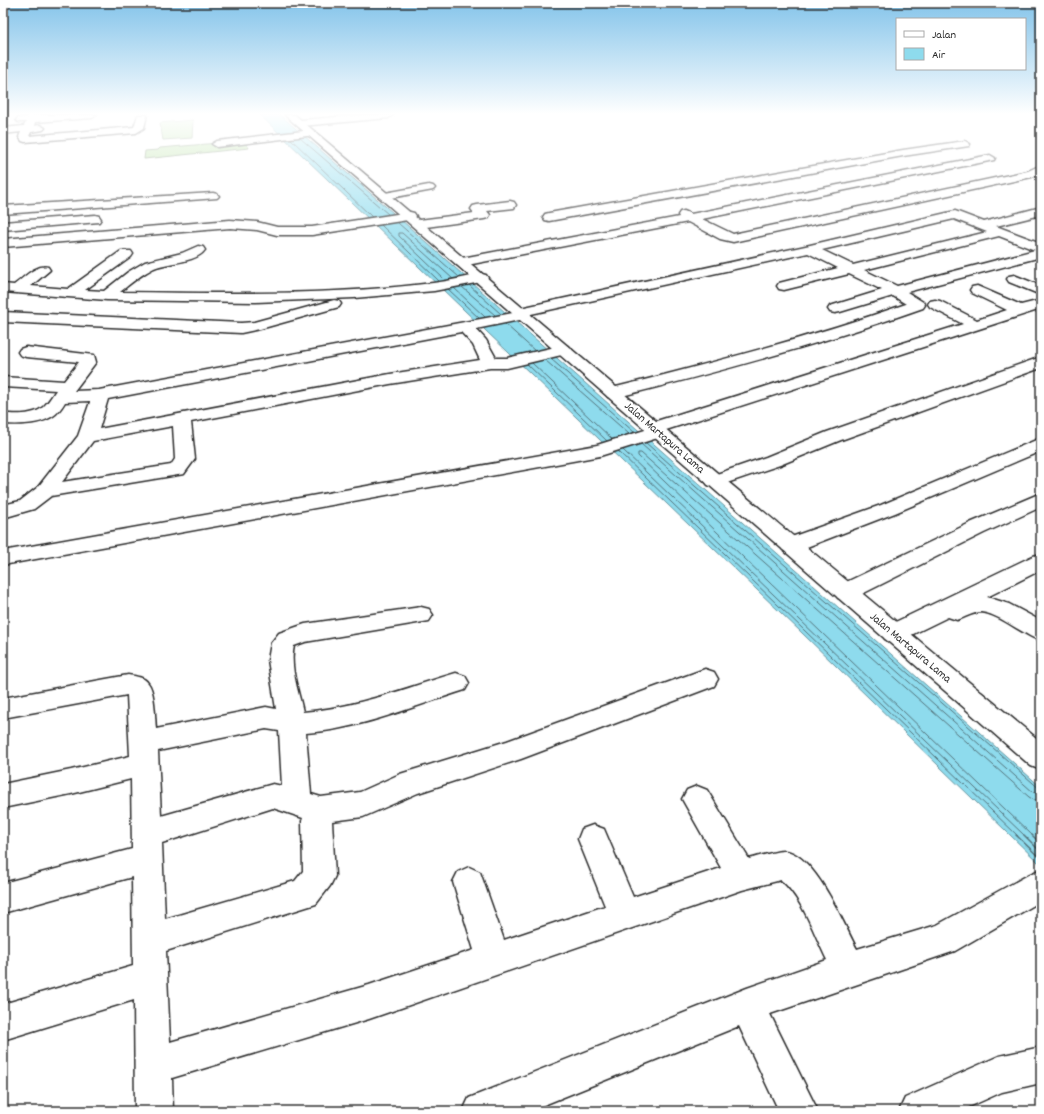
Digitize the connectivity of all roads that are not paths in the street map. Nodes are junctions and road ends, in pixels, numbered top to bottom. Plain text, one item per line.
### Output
1 (351, 167) edge
2 (827, 167) joint
3 (946, 167) edge
4 (941, 168) junction
5 (1041, 168) edge
6 (744, 182) junction
7 (217, 183) dead end
8 (865, 183) junction
9 (987, 184) junction
10 (429, 188) dead end
11 (214, 196) junction
12 (386, 196) junction
13 (654, 199) junction
14 (779, 200) junction
15 (908, 200) junction
16 (510, 205) dead end
17 (3, 210) edge
18 (1041, 211) edge
19 (549, 217) dead end
20 (106, 218) dead end
21 (690, 218) junction
22 (410, 219) junction
23 (822, 219) junction
24 (3, 226) edge
25 (206, 226) junction
26 (983, 226) junction
27 (1000, 232) junction
28 (3, 243) edge
29 (1037, 244) edge
30 (810, 249) junction
31 (198, 250) dead end
32 (1041, 253) edge
33 (126, 254) dead end
34 (462, 262) junction
35 (851, 269) junction
36 (43, 270) dead end
37 (478, 279) junction
38 (1014, 279) dead end
39 (784, 286) dead end
40 (3, 288) edge
41 (19, 288) junction
42 (977, 290) dead end
43 (1041, 290) edge
44 (895, 292) junction
45 (72, 294) junction
46 (354, 294) junction
47 (107, 296) junction
48 (935, 304) dead end
49 (1041, 304) edge
50 (835, 309) dead end
51 (1021, 311) junction
52 (520, 314) junction
53 (3, 317) edge
54 (976, 325) junction
55 (469, 326) junction
56 (560, 351) junction
57 (26, 352) dead end
58 (1041, 362) edge
59 (490, 363) junction
60 (3, 382) edge
61 (65, 392) junction
62 (614, 393) junction
63 (99, 395) junction
64 (3, 418) edge
65 (182, 420) junction
66 (654, 431) junction
67 (87, 437) junction
68 (1041, 444) edge
69 (715, 481) junction
70 (45, 491) junction
71 (1041, 499) edge
72 (3, 512) edge
73 (791, 545) junction
74 (3, 558) edge
75 (1041, 562) edge
76 (846, 592) junction
77 (421, 615) dead end
78 (1041, 632) edge
79 (897, 635) junction
80 (705, 679) dead end
81 (456, 683) dead end
82 (3, 708) edge
83 (292, 723) junction
84 (144, 753) junction
85 (1041, 758) edge
86 (3, 796) edge
87 (697, 799) dead end
88 (309, 807) junction
89 (593, 839) dead end
90 (147, 846) junction
91 (742, 875) junction
92 (469, 882) dead end
93 (1038, 886) edge
94 (3, 898) edge
95 (625, 915) junction
96 (149, 940) junction
97 (494, 960) junction
98 (849, 969) junction
99 (150, 978) junction
100 (747, 1005) junction
101 (3, 1022) edge
102 (1041, 1065) edge
103 (152, 1066) junction
104 (154, 1111) edge
105 (482, 1111) edge
106 (799, 1111) edge
107 (918, 1111) edge

1 - 12 street, Jalan Martapura Lama
2 - 6 street
2 - 8 street
3 - 4 street
4 - 8 street
4 - 9 street
5 - 9 street
6 - 13 street
6 - 14 street
7 - 11 street
8 - 14 street
8 - 15 street
9 - 15 street
10 - 12 street
11 - 17 street
11 - 25 street
12 - 22 street, Jalan Martapura Lama
13 - 19 street
13 - 21 street
14 - 21 street
14 - 23 street
15 - 23 street
16 - 22 street
18 - 26 street
20 - 24 street
21 - 23 street
21 - 34 street
22 - 25 street
22 - 34 street, Jalan Martapura Lama
25 - 28 street
26 - 27 street
26 - 30 street
27 - 29 street
27 - 35 street
30 - 35 street
30 - 52 street
31 - 47 street
32 - 44 street
33 - 45 street
34 - 37 street, Jalan Martapura Lama
35 - 39 street
35 - 44 street
36 - 41 street
37 - 46 street
37 - 52 street, Jalan Martapura Lama
38 - 43 street
40 - 41 street
41 - 45 street
42 - 51 street
44 - 50 street
44 - 62 street
45 - 47 street
46 - 47 street
46 - 53 street
48 - 54 street
49 - 51 street
51 - 54 street
52 - 55 street
52 - 56 street, Jalan Martapura Lama
54 - 66 street
55 - 59 street
55 - 63 street
56 - 59 street
56 - 62 street, Jalan Martapura Lama
57 - 61 street
58 - 69 street
59 - 65 street
60 - 61 street
61 - 63 street
61 - 64 street
62 - 66 street, Jalan Martapura Lama
63 - 67 street
65 - 67 street
65 - 70 street
66 - 69 street, Jalan Martapura Lama
66 - 74 street
67 - 70 street
68 - 73 street
69 - 73 street, Jalan Martapura Lama
70 - 72 street
71 - 76 street
73 - 76 street, Jalan Martapura Lama
75 - 79 street
76 - 79 street, Jalan Martapura Lama
77 - 83 street
78 - 79 street
79 - 85 street, Jalan Martapura Lama
80 - 88 street
81 - 83 street
82 - 84 street
83 - 84 street
83 - 88 street
84 - 86 street
84 - 90 street
87 - 91 street
88 - 90 street
88 - 96 street
89 - 95 street
90 - 94 street
90 - 96 street
91 - 95 street
91 - 98 street
92 - 97 street
93 - 98 street
95 - 97 street
96 - 99 street
97 - 103 street
98 - 100 street
99 - 101 street
99 - 103 street
100 - 105 street
100 - 106 street
102 - 107 street
103 - 104 street

